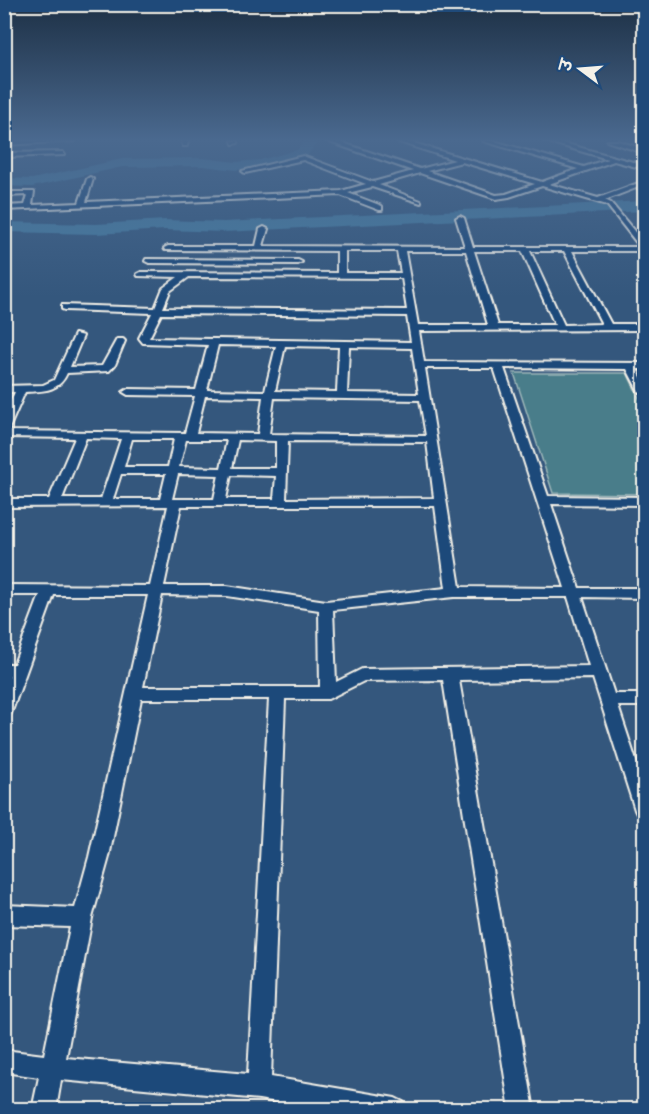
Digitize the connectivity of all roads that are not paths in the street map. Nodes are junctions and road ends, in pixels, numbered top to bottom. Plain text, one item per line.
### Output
1 (86, 193) edge
2 (341, 193) joint
3 (397, 193) edge
4 (484, 193) edge
5 (514, 193) edge
6 (571, 193) edge
7 (618, 193) edge
8 (4, 194) edge
9 (597, 201) junction
10 (419, 202) dead end
11 (82, 205) junction
12 (28, 207) junction
13 (4, 208) edge
14 (379, 208) dead end
15 (460, 218) dead end
16 (264, 229) dead end
17 (168, 248) dead end
18 (259, 248) junction
19 (299, 248) junction
20 (340, 248) junction
21 (645, 248) edge
22 (401, 249) junction
23 (470, 249) junction
24 (525, 249) junction
25 (567, 249) junction
26 (149, 261) dead end
27 (298, 262) junction
28 (141, 274) dead end
29 (187, 274) junction
30 (297, 275) junction
31 (341, 275) junction
32 (405, 276) junction
33 (65, 307) dead end
34 (158, 311) junction
35 (411, 313) junction
36 (561, 327) junction
37 (608, 327) junction
38 (645, 327) edge
39 (413, 328) junction
40 (494, 328) junction
41 (78, 336) dead end
42 (120, 341) dead end
43 (214, 342) junction
44 (281, 344) junction
45 (344, 345) junction
46 (416, 345) junction
47 (419, 364) junction
48 (498, 365) junction
49 (630, 366) junction
50 (645, 366) edge
51 (64, 370) junction
52 (4, 389) edge
53 (21, 389) junction
54 (128, 392) dead end
55 (645, 392) edge
56 (201, 394) junction
57 (270, 395) junction
58 (342, 396) junction
59 (425, 397) junction
60 (4, 429) edge
61 (4, 434) edge
62 (82, 434) junction
63 (128, 434) junction
64 (186, 435) junction
65 (233, 436) junction
66 (263, 437) junction
67 (282, 437) junction
68 (432, 439) junction
69 (116, 470) junction
70 (173, 471) junction
71 (225, 471) junction
72 (281, 472) junction
73 (544, 500) junction
74 (645, 501) edge
75 (441, 502) junction
76 (4, 503) edge
77 (54, 503) junction
78 (106, 503) junction
79 (170, 503) junction
80 (219, 504) junction
81 (279, 504) junction
82 (4, 590) edge
83 (49, 590) junction
84 (155, 590) junction
85 (454, 592) junction
86 (573, 592) junction
87 (645, 593) edge
88 (326, 606) junction
89 (12, 670) edge
90 (598, 672) junction
91 (450, 674) junction
92 (133, 693) junction
93 (277, 693) junction
94 (328, 693) junction
95 (608, 700) junction
96 (645, 700) edge
97 (4, 711) edge
98 (645, 810) edge
99 (4, 915) edge
100 (82, 918) junction
101 (4, 1061) edge
102 (53, 1068) junction
103 (259, 1087) junction
104 (44, 1110) edge
105 (394, 1110) edge
106 (522, 1110) edge

1 - 11 street
2 - 11 street
2 - 14 street
3 - 10 street
4 - 5 street
6 - 9 street
7 - 9 street
8 - 12 street
9 - 21 street
11 - 12 street
12 - 13 street
15 - 23 street
16 - 18 street
17 - 18 street
18 - 19 street
19 - 20 street
19 - 27 street
20 - 22 street
20 - 31 street
21 - 25 street
22 - 23 street
22 - 32 street
23 - 24 street
23 - 40 street
24 - 25 street
24 - 36 street
25 - 37 street
26 - 27 street
27 - 30 street
28 - 29 street
29 - 30 street
29 - 34 street
30 - 31 street
31 - 32 street
32 - 35 street
33 - 34 street
34 - 35 street
34 - 43 street
35 - 39 street
36 - 37 street
36 - 40 street
37 - 38 street
39 - 40 street
39 - 46 street
41 - 51 street
42 - 51 street
43 - 44 street
43 - 56 street
44 - 45 street
44 - 57 street
45 - 46 street
45 - 58 street
46 - 47 street
47 - 48 street
47 - 59 street
48 - 49 street
48 - 73 street
49 - 50 street
49 - 55 street
51 - 53 street
52 - 53 street
53 - 60 street
54 - 56 street
56 - 57 street
56 - 64 street
57 - 58 street
57 - 66 street
58 - 59 street
59 - 68 street
61 - 62 street
62 - 63 street
62 - 77 street
63 - 64 street
63 - 69 street
64 - 65 street
64 - 70 street
65 - 66 street
65 - 71 street
66 - 67 street
67 - 68 street
67 - 72 street
68 - 75 street
69 - 70 street
69 - 78 street
70 - 71 street
70 - 79 street
71 - 72 street
71 - 80 street
72 - 81 street
73 - 74 street
73 - 86 street
75 - 81 street
75 - 85 street
76 - 77 street
77 - 78 street
78 - 79 street
79 - 80 street
79 - 84 street
80 - 81 street
82 - 83 street
83 - 84 street
83 - 89 street
84 - 88 street
84 - 92 street
85 - 86 street
85 - 88 street
86 - 87 street
86 - 90 street
88 - 94 street
89 - 97 street
90 - 91 street
90 - 95 street
91 - 94 street
91 - 106 street
92 - 93 street
92 - 100 street
93 - 94 street
93 - 103 street
95 - 96 street
95 - 98 street
99 - 100 street
100 - 102 street
101 - 102 street
102 - 103 street
102 - 104 street
103 - 105 street

